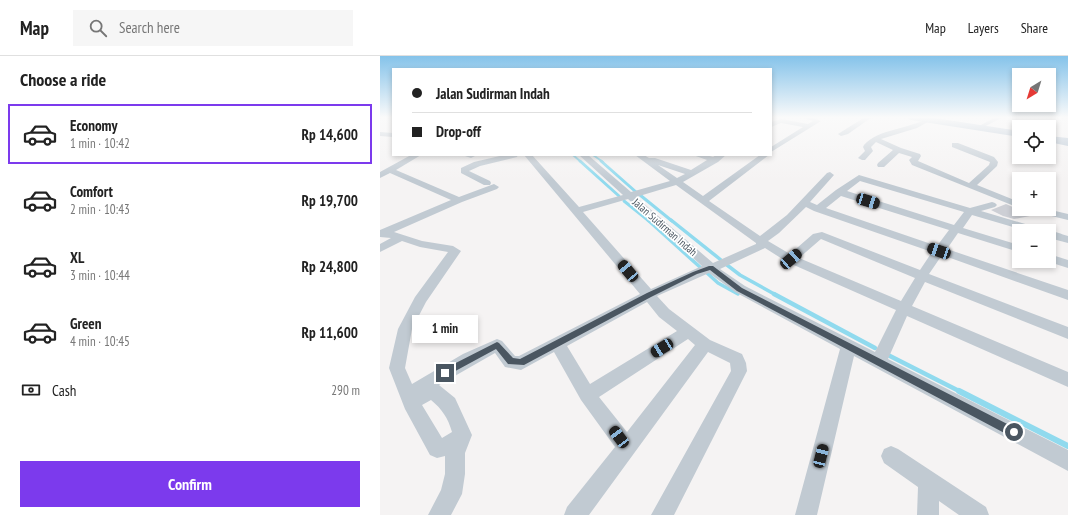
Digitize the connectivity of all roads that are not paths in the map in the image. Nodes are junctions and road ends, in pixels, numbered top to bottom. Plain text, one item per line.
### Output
1 (785, 138) edge
2 (877, 140) joint
3 (1056, 140) edge
4 (1068, 142) edge
5 (775, 144) edge
6 (955, 146) dead end
7 (898, 150) junction
8 (414, 156) edge
9 (510, 156) edge
10 (529, 156) edge
11 (584, 156) edge
12 (642, 156) edge
13 (708, 156) edge
14 (764, 156) edge
15 (718, 157) edge
16 (862, 158) dead end
17 (881, 165) dead end
18 (390, 170) junction
19 (692, 173) junction
20 (380, 175) edge
21 (830, 175) dead end
22 (677, 182) junction
23 (971, 186) junction
24 (839, 192) junction
25 (629, 196) junction
26 (459, 200) junction
27 (704, 200) junction
28 (1012, 202) edge
29 (803, 203) junction
30 (992, 205) dead end
31 (818, 209) junction
32 (577, 211) junction
33 (970, 211) junction
34 (1056, 215) edge
35 (1068, 218) edge
36 (1014, 224) edge
37 (956, 229) junction
38 (380, 234) edge
39 (1056, 236) edge
40 (400, 237) junction
41 (1068, 240) edge
42 (763, 243) junction
43 (1012, 247) edge
44 (380, 249) edge
45 (939, 251) junction
46 (791, 259) junction
47 (1056, 260) edge
48 (1068, 264) edge
49 (711, 268) junction
50 (922, 276) junction
51 (649, 295) junction
52 (1068, 295) edge
53 (904, 308) junction
54 (687, 332) junction
55 (1068, 333) edge
56 (557, 343) junction
57 (705, 344) junction
58 (848, 347) junction
59 (878, 362) junction
60 (1068, 380) edge
61 (587, 395) junction
62 (410, 398) junction
63 (463, 436) junction
64 (627, 448) junction
65 (891, 456) dead end
66 (1068, 460) edge
67 (929, 482) junction
68 (439, 515) edge
69 (575, 515) edge
70 (662, 515) edge
71 (806, 515) edge
72 (928, 515) edge
73 (978, 515) edge

1 - 5 street
2 - 7 street
2 - 16 street
3 - 4 main road
6 - 23 street
7 - 17 street
7 - 23 street
8 - 18 street
9 - 26 street
10 - 32 street
11 - 25 street, Jalan Sudirman Indah
12 - 19 street
12 - 22 street
13 - 15 street
14 - 27 street
15 - 19 street
18 - 20 street
18 - 26 street
19 - 22 street
21 - 29 street
22 - 25 street
22 - 27 street
23 - 28 street
24 - 31 street
24 - 33 street
24 - 37 street
25 - 32 street
25 - 49 street, Jalan Sudirman Indah
26 - 38 street
27 - 42 street
29 - 31 street
29 - 42 street
30 - 33 street
31 - 45 street
32 - 51 street
33 - 36 street
33 - 37 street
34 - 35 street
37 - 43 street
37 - 45 street
38 - 40 street
39 - 41 street
40 - 44 street
40 - 62 street
42 - 46 street
42 - 49 street
45 - 50 street
45 - 52 street
46 - 50 street
46 - 53 street
47 - 48 street
49 - 51 street
49 - 58 street, Jalan Sudirman Indah
50 - 53 street
50 - 55 street
51 - 54 street
51 - 56 street
53 - 59 street
53 - 60 street
54 - 57 street
54 - 61 street
56 - 61 street
56 - 62 street
57 - 64 street
57 - 70 street
58 - 59 street, Jalan Sudirman Indah
58 - 71 street
59 - 66 street, Jalan Sudirman Indah
61 - 64 street
62 - 63 street
62 - 63 street
63 - 68 street
64 - 69 street
65 - 67 street
67 - 72 street
67 - 73 street

